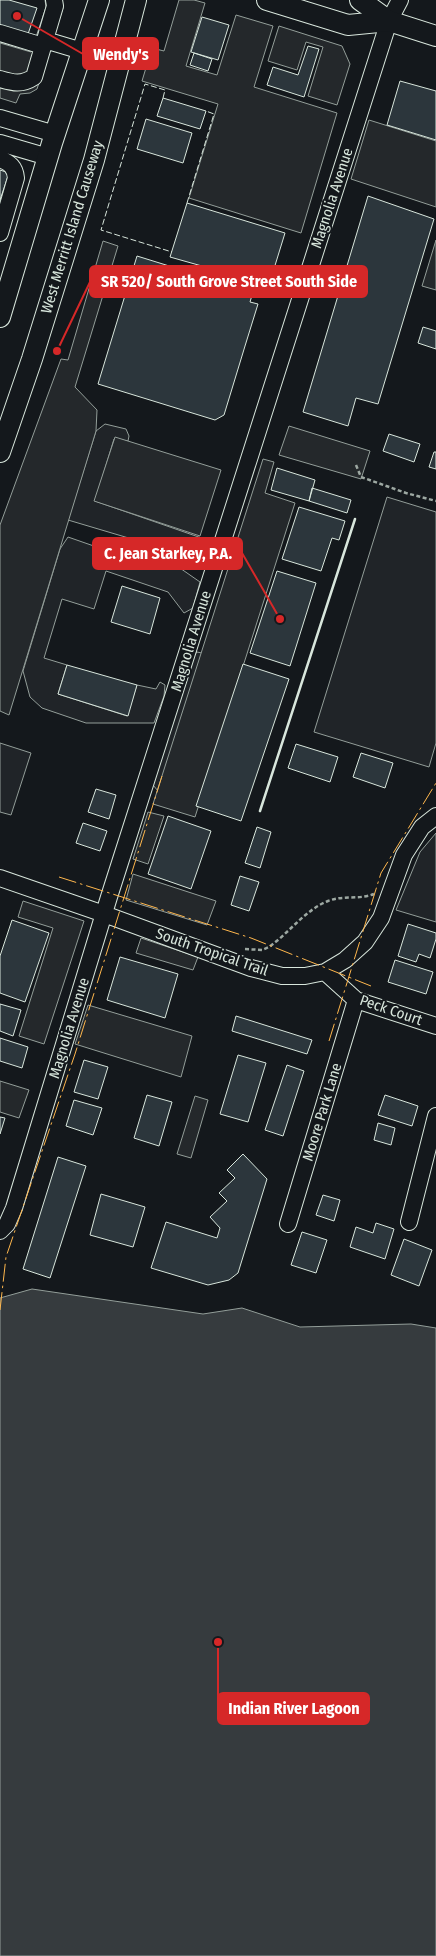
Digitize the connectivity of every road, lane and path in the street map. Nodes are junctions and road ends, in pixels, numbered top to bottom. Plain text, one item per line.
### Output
1 (54, 0) edge
2 (99, 0) edge
3 (136, 0) edge
4 (267, 0) edge
5 (360, 0) edge
6 (400, 0) edge
7 (389, 21) junction
8 (0, 33) edge
9 (436, 36) edge
10 (0, 38) edge
11 (20, 39) junction
12 (44, 43) junction
13 (82, 51) junction
14 (0, 79) edge
15 (0, 118) edge
16 (55, 134) junction
17 (0, 143) edge
18 (48, 157) junction
19 (0, 159) edge
20 (0, 233) edge
21 (273, 268) dead end
22 (341, 289) dead end
23 (0, 317) edge
24 (0, 452) edge
25 (356, 465) dead end
26 (436, 500) edge
27 (436, 816) edge
28 (0, 878) edge
29 (379, 889) dead end
30 (104, 914) junction
31 (244, 948) dead end
32 (324, 972) junction
33 (356, 1000) junction
34 (436, 1026) edge
35 (436, 1116) edge
36 (409, 1222) dead end
37 (288, 1224) dead end
38 (0, 1231) edge

1 - 12 street
2 - 13 main road
3 - 24 main road, West Merritt Island Causeway
4 - 7 main road
5 - 7 main road
6 - 7 street, Magnolia Avenue
7 - 9 main road
7 - 30 street, Magnolia Avenue
8 - 11 street
10 - 11 street
11 - 12 street
12 - 13 street
12 - 14 street
13 - 16 main road
15 - 16 street
16 - 18 main road
17 - 18 street
18 - 23 main road
19 - 20 street
21 - 22 path, bridge
25 - 26 path
27 - 32 street, South Tropical Trail
28 - 30 street, South Tropical Trail
29 - 31 path
30 - 32 street, South Tropical Trail
30 - 38 street, Magnolia Avenue
32 - 33 street, Peck Court
33 - 34 street, Peck Court
33 - 37 street, Moore Park Lane
35 - 36 street

